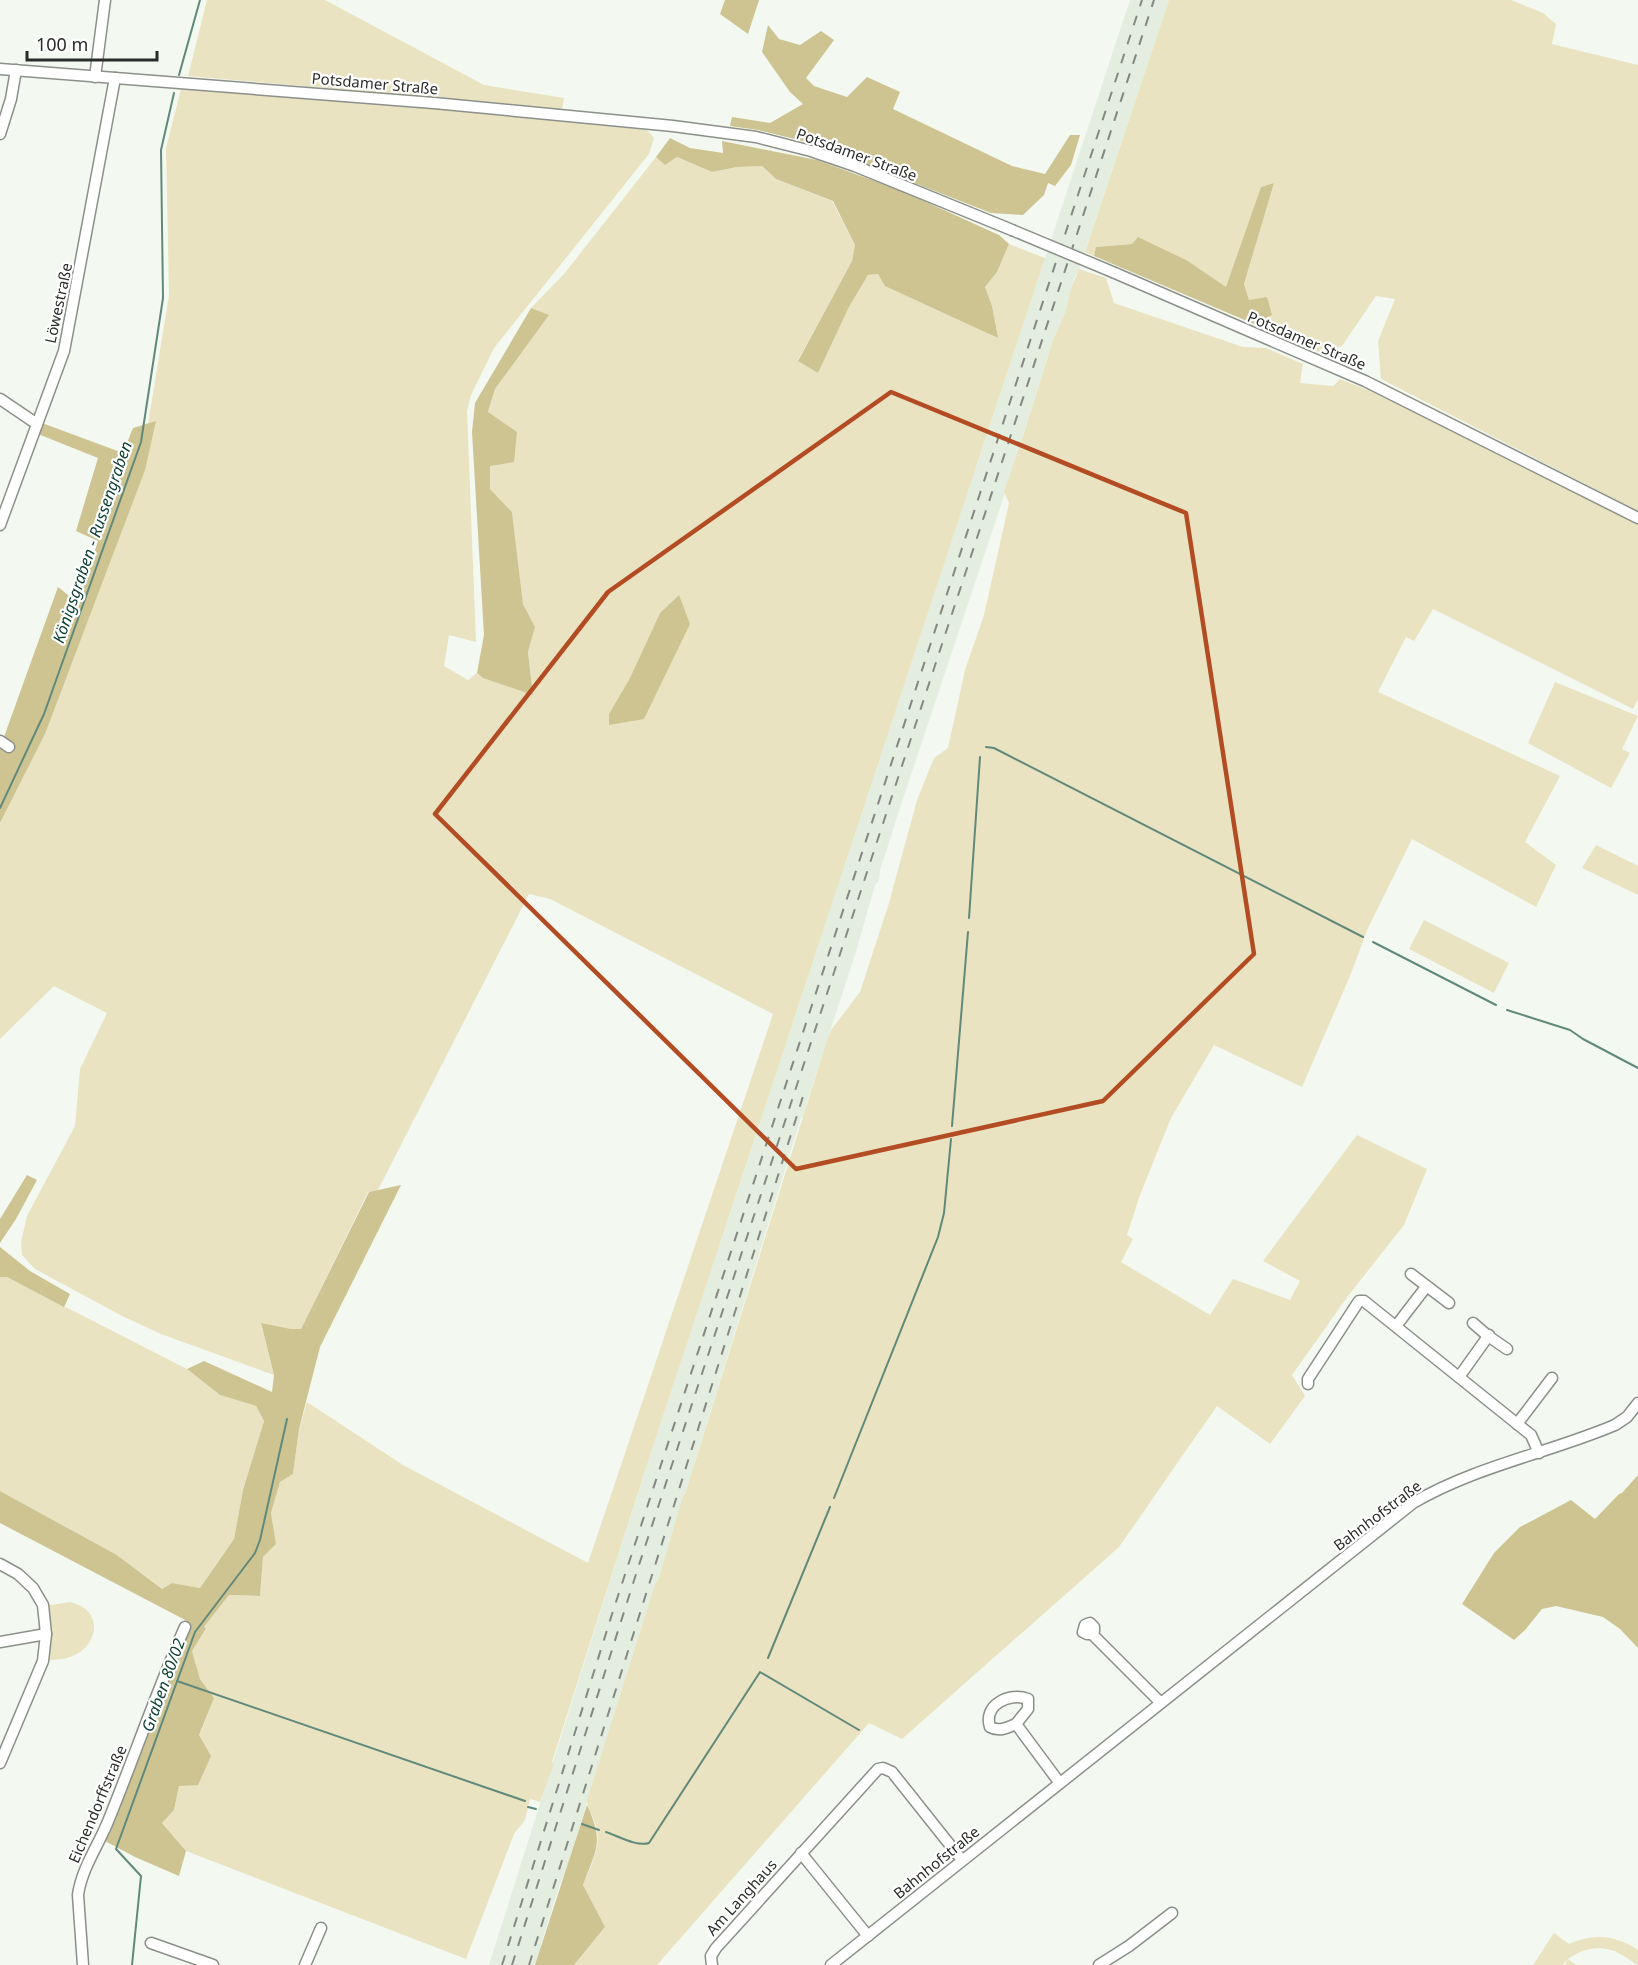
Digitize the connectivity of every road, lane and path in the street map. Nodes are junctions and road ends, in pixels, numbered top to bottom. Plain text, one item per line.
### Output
1 (105, 0) edge
2 (0, 69) edge
3 (16, 70) junction
4 (95, 76) junction
5 (115, 78) junction
6 (0, 134) edge
7 (0, 399) edge
8 (38, 424) junction
9 (1638, 518) edge
10 (0, 525) edge
11 (1411, 1274) dead end
12 (1426, 1287) junction
13 (1449, 1303) dead end
14 (1473, 1323) dead end
15 (1396, 1326) junction
16 (1488, 1336) junction
17 (1507, 1349) dead end
18 (1459, 1377) junction
19 (1552, 1378) dead end
20 (1308, 1384) dead end
21 (1638, 1403) edge
22 (1517, 1424) junction
23 (1539, 1453) junction
24 (0, 1564) edge
25 (185, 1627) dead end
26 (46, 1634) junction
27 (1092, 1634) dead end
28 (0, 1642) edge
29 (1160, 1702) junction
30 (1016, 1724) dead end
31 (5, 1736) edge
32 (0, 1763) edge
33 (1059, 1782) junction
34 (801, 1853) junction
35 (962, 1860) junction
36 (1172, 1913) dead end
37 (321, 1928) dead end
38 (868, 1936) junction
39 (151, 1943) dead end
40 (83, 1965) edge
41 (213, 1965) edge
42 (305, 1965) edge
43 (712, 1965) edge
44 (831, 1965) edge
45 (1100, 1965) edge

1 - 4 street
2 - 3 street, Potsdamer Straße
3 - 4 street, Potsdamer Straße
3 - 6 street
4 - 5 street, Potsdamer Straße
5 - 8 street, Löwestraße
5 - 9 street, Potsdamer Straße, bridge
7 - 8 street
8 - 10 street, Löwestraße
11 - 12 street
12 - 13 street
12 - 15 street
14 - 16 street
15 - 18 street
15 - 20 street
16 - 17 street
16 - 18 street
18 - 22 street
19 - 22 street
21 - 23 street, Bahnhofstraße
22 - 23 street
23 - 29 street, Bahnhofstraße
24 - 26 street
25 - 40 street, Eichendorffstraße
26 - 28 street
26 - 31 street
27 - 29 street
29 - 33 street, Bahnhofstraße
30 - 33 street
31 - 32 street
33 - 35 street, Bahnhofstraße
34 - 35 street, Am Langhaus
34 - 38 street
34 - 43 street, Am Langhaus
35 - 38 street, Bahnhofstraße
36 - 45 street
37 - 42 street
38 - 44 street, Bahnhofstraße
39 - 41 street

